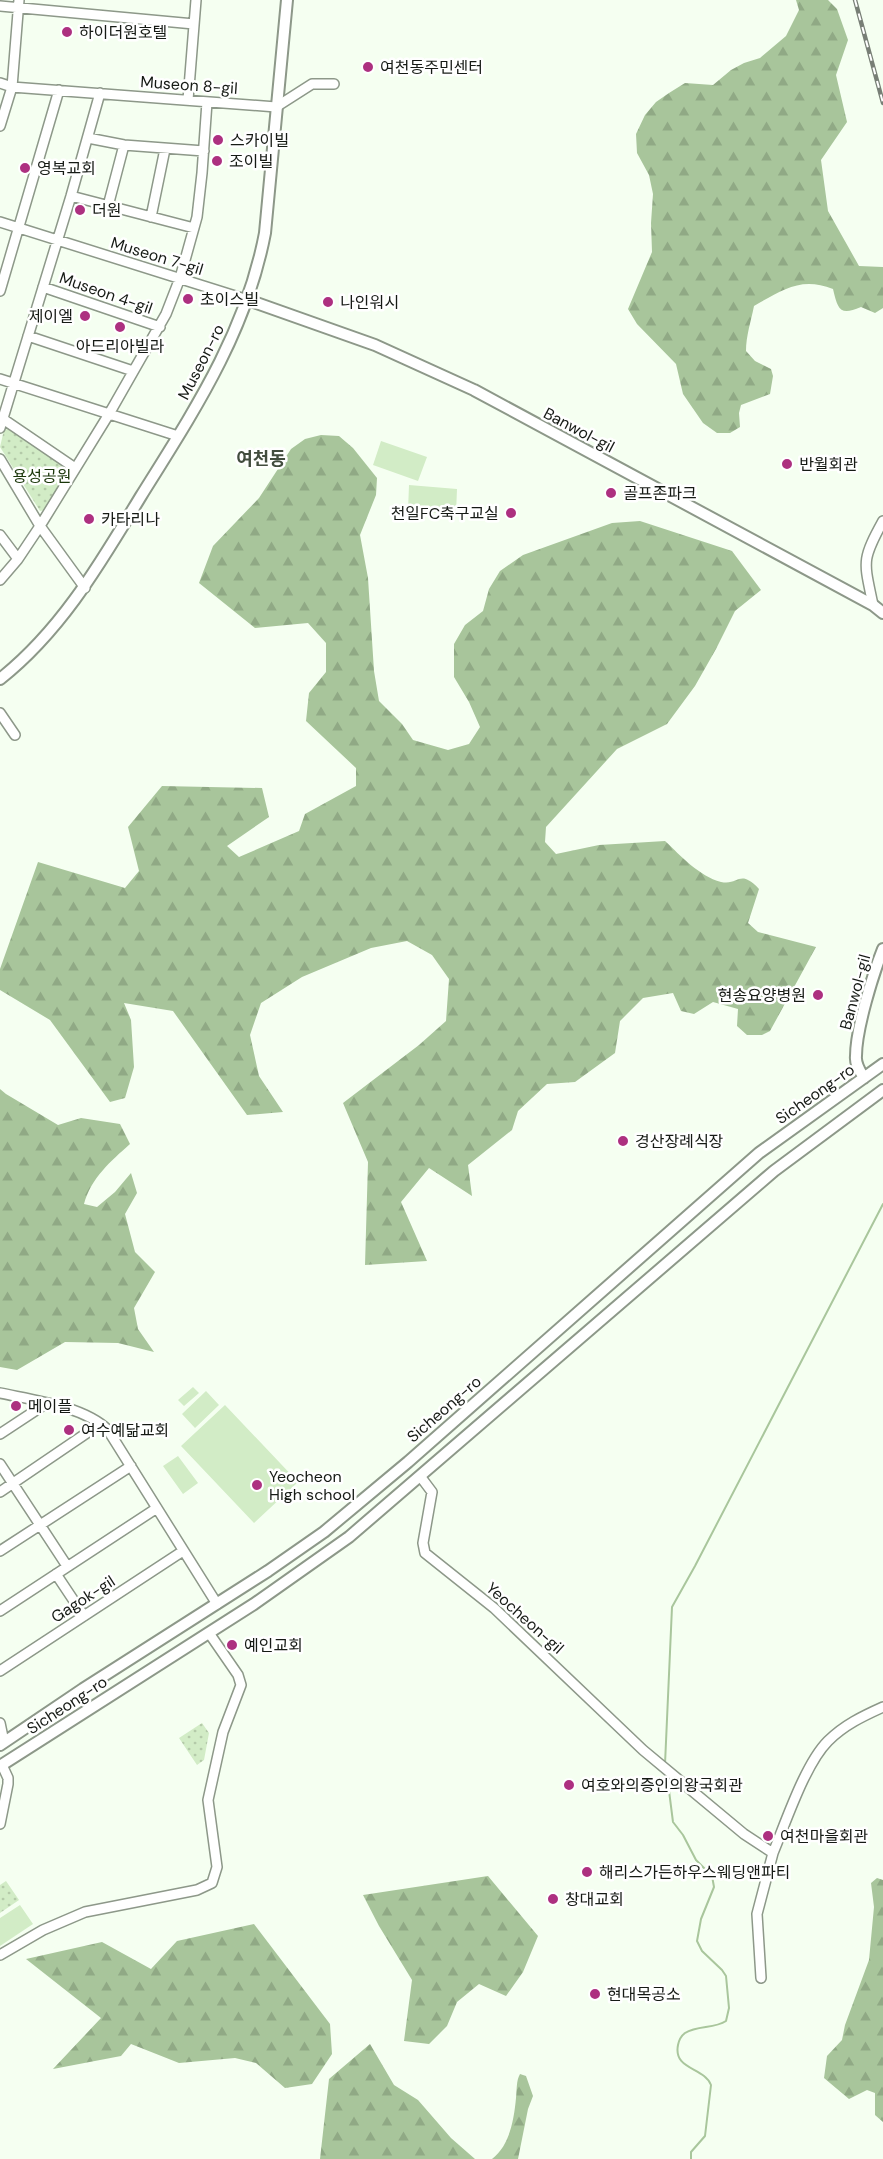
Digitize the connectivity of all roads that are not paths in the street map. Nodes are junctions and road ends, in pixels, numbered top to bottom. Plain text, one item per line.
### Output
1 (196, 0) edge
2 (287, 0) edge
3 (19, 4) edge
4 (0, 6) edge
5 (194, 24) junction
6 (0, 83) edge
7 (334, 84) dead end
8 (12, 87) junction
9 (59, 90) junction
10 (100, 93) junction
11 (188, 100) junction
12 (207, 102) junction
13 (276, 107) junction
14 (0, 126) edge
15 (88, 138) junction
16 (124, 145) junction
17 (165, 149) junction
18 (204, 152) junction
19 (71, 196) junction
20 (108, 206) junction
21 (151, 217) junction
22 (0, 222) edge
23 (19, 228) junction
24 (194, 228) junction
25 (57, 240) junction
26 (180, 278) junction
27 (43, 287) junction
28 (0, 291) edge
29 (248, 300) junction
30 (160, 327) junction
31 (28, 336) junction
32 (133, 371) junction
33 (0, 379) edge
34 (13, 384) junction
35 (109, 414) junction
36 (2, 423) edge
37 (178, 436) junction
38 (0, 459) edge
39 (75, 468) junction
40 (883, 521) edge
41 (40, 526) junction
42 (0, 535) edge
43 (18, 560) junction
44 (0, 580) edge
45 (85, 588) junction
46 (873, 605) junction
47 (883, 613) edge
48 (0, 679) edge
49 (0, 713) edge
50 (15, 735) dead end
51 (883, 949) edge
52 (883, 1064) edge
53 (864, 1078) junction
54 (883, 1090) edge
55 (0, 1393) edge
56 (47, 1403) junction
57 (100, 1424) junction
58 (0, 1434) edge
59 (408, 1462) junction
60 (0, 1464) edge
61 (131, 1466) junction
62 (420, 1476) junction
63 (14, 1483) junction
64 (0, 1492) edge
65 (157, 1508) junction
66 (40, 1525) junction
67 (0, 1551) edge
68 (183, 1551) junction
69 (67, 1566) junction
70 (56, 1574) junction
71 (217, 1604) junction
72 (0, 1611) edge
73 (84, 1616) junction
74 (209, 1633) junction
75 (0, 1671) edge
76 (82, 1689) junction
77 (94, 1705) junction
78 (883, 1707) edge
79 (0, 1724) edge
80 (2, 1743) edge
81 (1, 1766) edge
82 (0, 1824) edge
83 (773, 1853) junction
84 (0, 1955) edge
85 (761, 1978) dead end

1 - 5 street
2 - 13 street, Museon-ro
3 - 4 street
3 - 5 street
3 - 8 street
5 - 11 street
6 - 8 street, Museon 8-gil
7 - 13 street
8 - 9 street, Museon 8-gil
8 - 14 street
9 - 10 street, Museon 8-gil
9 - 23 street
10 - 11 street, Museon 8-gil
10 - 15 street
11 - 12 street, Museon 8-gil
12 - 13 street, Museon 8-gil
12 - 18 street, Museon 4-gil
13 - 29 street, Museon-ro
15 - 16 street
15 - 19 street
16 - 17 street
16 - 20 street
17 - 18 street
17 - 21 street
18 - 24 street, Museon 4-gil
19 - 20 street
19 - 25 street
20 - 21 street
21 - 24 street
22 - 23 street, Museon 7-gil
23 - 25 street, Museon 7-gil
23 - 28 street
24 - 26 street, Museon 4-gil
25 - 26 street, Museon 7-gil
25 - 27 street
26 - 29 street, Museon 7-gil
26 - 30 street, Museon 4-gil
27 - 30 street, Museon 4-gil
27 - 31 street
29 - 37 street, Museon-ro
29 - 46 street, Banwol-gil
30 - 32 street, Museon 4-gil
31 - 32 street
31 - 34 street
32 - 35 street, Museon 4-gil
33 - 34 street
34 - 35 street
34 - 36 street
35 - 37 street
35 - 39 street, Museon 4-gil
36 - 39 street
37 - 45 street, Museon-ro
38 - 41 street
39 - 41 street, Museon 4-gil
40 - 46 street
41 - 43 street, Museon 4-gil
41 - 45 street
42 - 43 street
43 - 44 street, Museon 4-gil
45 - 48 street, Museon-ro
46 - 47 street, Banwol-gil
49 - 50 street
51 - 53 street, Banwol-gil
52 - 53 street, Sicheong-ro
53 - 59 street, Sicheong-ro
54 - 62 street, Sicheong-ro
55 - 56 street
56 - 57 street
56 - 58 street
57 - 61 street
57 - 63 street
59 - 62 street
59 - 71 street, Sicheong-ro
60 - 63 street
61 - 65 street
61 - 66 street
62 - 74 street, Sicheong-ro
62 - 83 street, Yeocheon-gil
63 - 64 street
63 - 66 street
65 - 68 street
65 - 69 street
66 - 67 street
66 - 69 street
68 - 71 street
68 - 73 street, Gagok-gil
69 - 70 street
70 - 72 street
70 - 73 street
71 - 76 street, Sicheong-ro
73 - 75 street, Gagok-gil
74 - 77 street, Sicheong-ro
74 - 84 street
76 - 77 street
76 - 80 street, Sicheong-ro
77 - 81 street, Sicheong-ro
78 - 83 street
79 - 80 street
81 - 82 street
83 - 85 street

